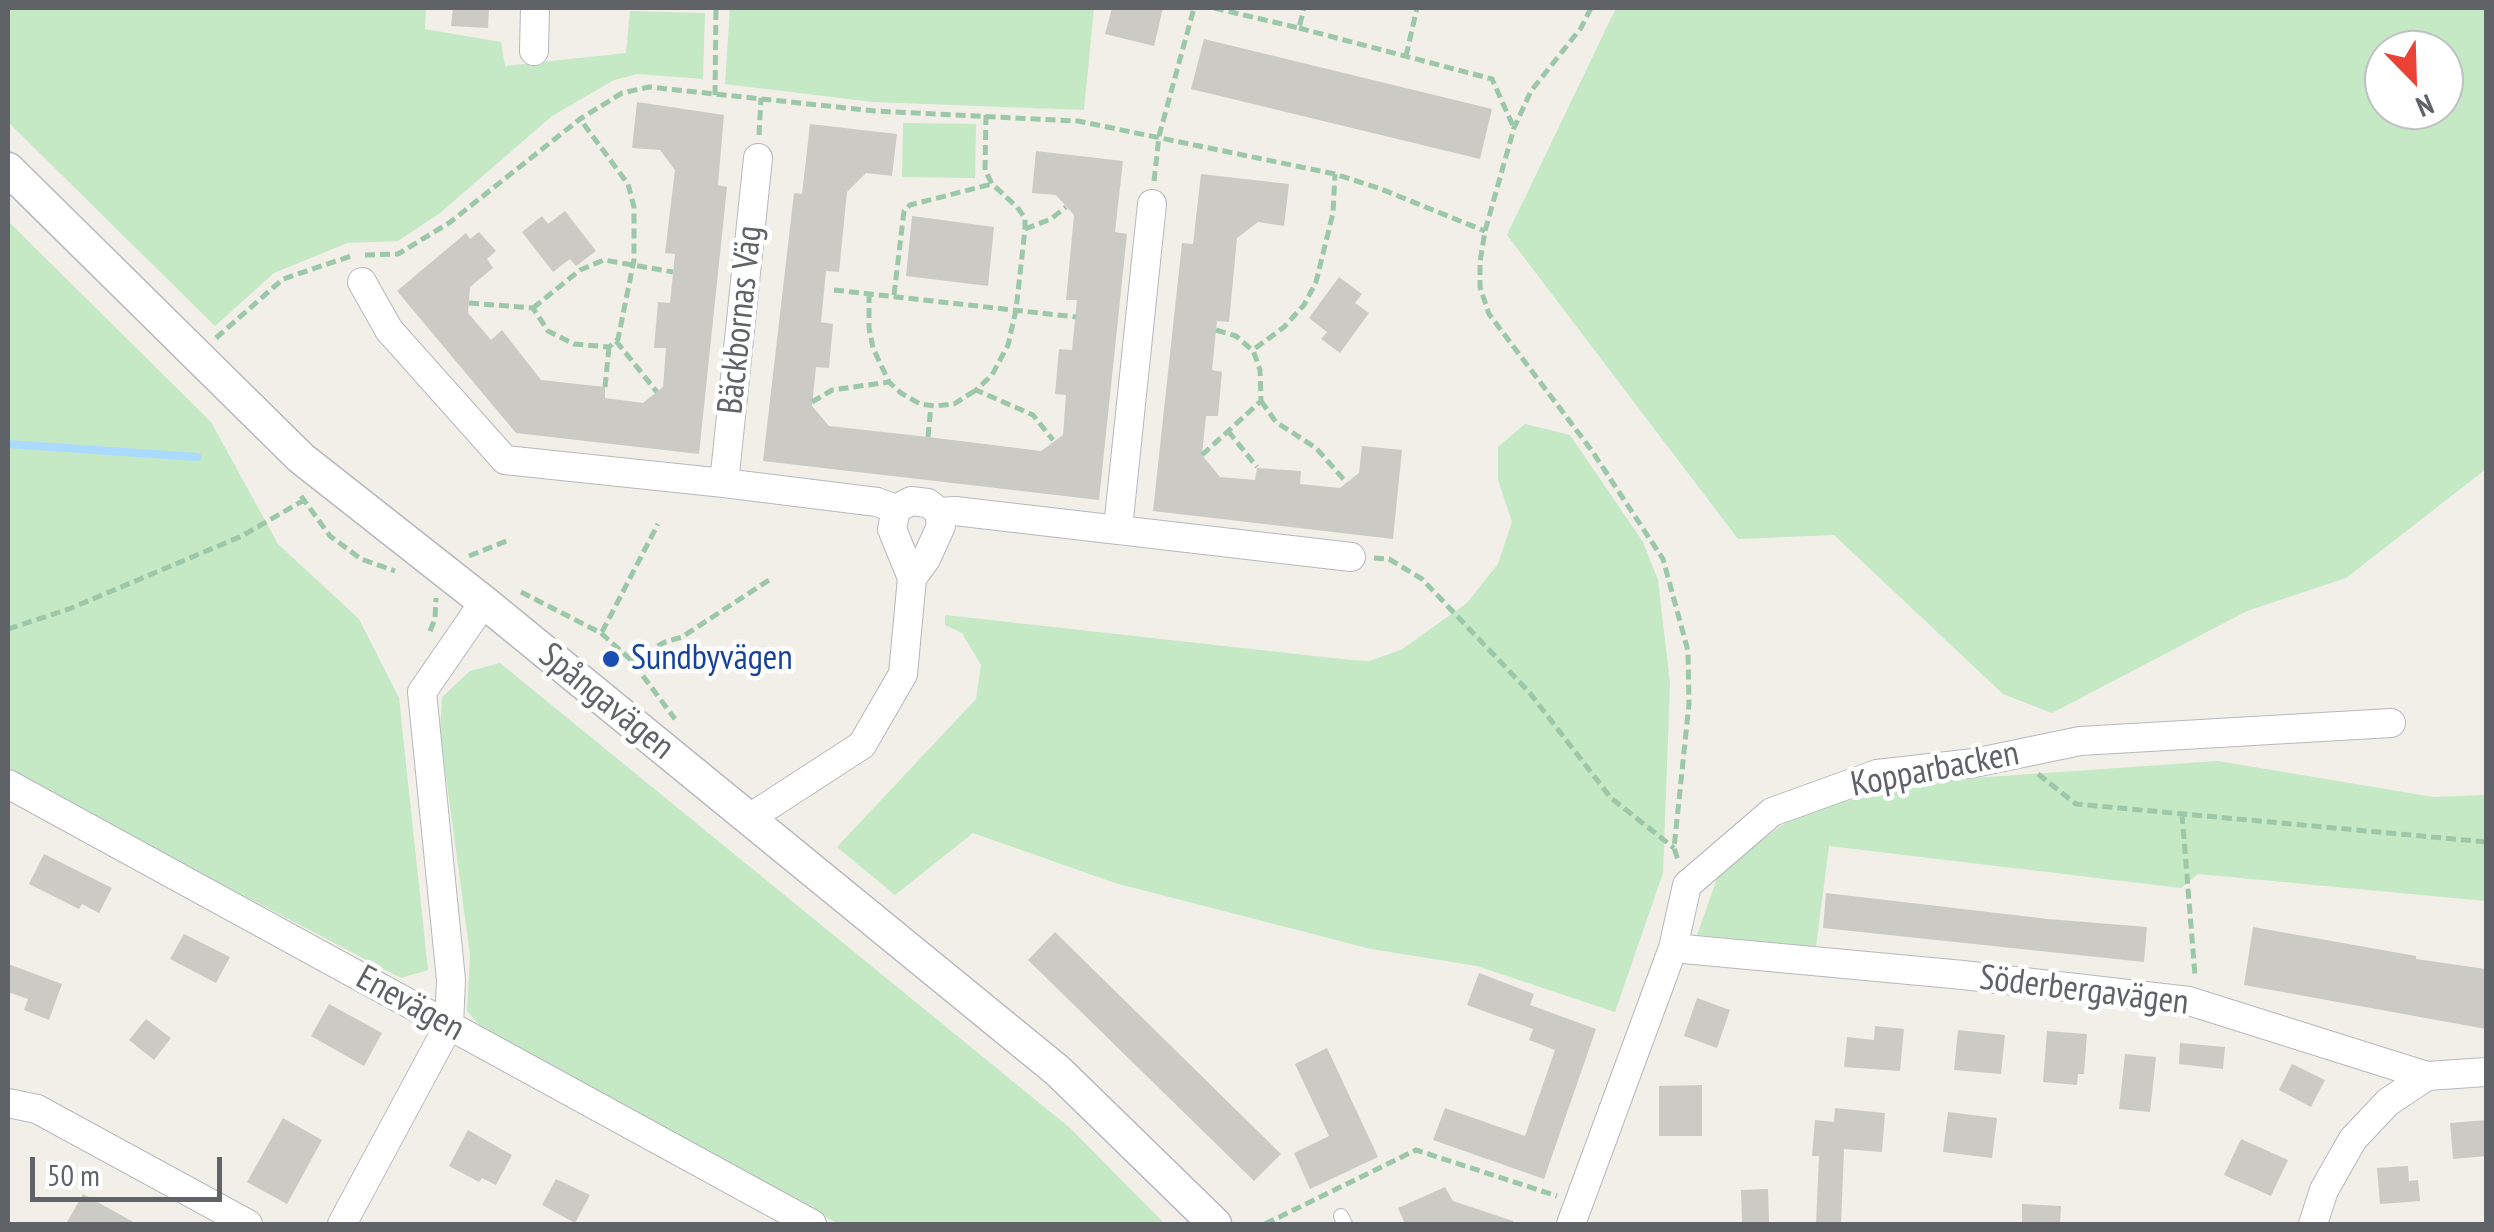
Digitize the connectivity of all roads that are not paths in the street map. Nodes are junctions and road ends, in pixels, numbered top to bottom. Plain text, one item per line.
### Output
1 (535, 8) edge
2 (534, 51) dead end
3 (758, 158) road end
4 (8, 169) edge
5 (1152, 204) road end
6 (362, 282) dead end
7 (724, 482) junction
8 (896, 509) junction
9 (939, 512) junction
10 (1118, 528) junction
11 (1351, 557) road end
12 (912, 578) junction
13 (484, 602) junction
14 (2391, 723) dead end
15 (8, 784) edge
16 (748, 819) junction
17 (1672, 948) junction
18 (449, 1025) junction
19 (2486, 1072) edge
20 (2427, 1076) junction
21 (8, 1103) edge
22 (1575, 1214) edge
23 (248, 1224) edge
24 (342, 1224) edge
25 (812, 1224) edge
26 (1215, 1224) edge
27 (2313, 1224) edge

1 - 2 street
3 - 7 street, Bäckbornas Väg
4 - 13 street, Spångavägen
5 - 10 street
6 - 7 street
7 - 8 street
8 - 9 street
8 - 12 street
9 - 10 street
9 - 12 street
10 - 11 street
12 - 16 street
13 - 16 street, Spångavägen
13 - 18 street
14 - 17 street, Kopparbacken
15 - 18 street, Enevägen
16 - 26 street, Spångavägen
17 - 20 street, Söderbergavägen
17 - 22 street
18 - 24 street
18 - 25 street, Enevägen
19 - 20 street, Söderbergavägen
20 - 27 street
21 - 23 street

